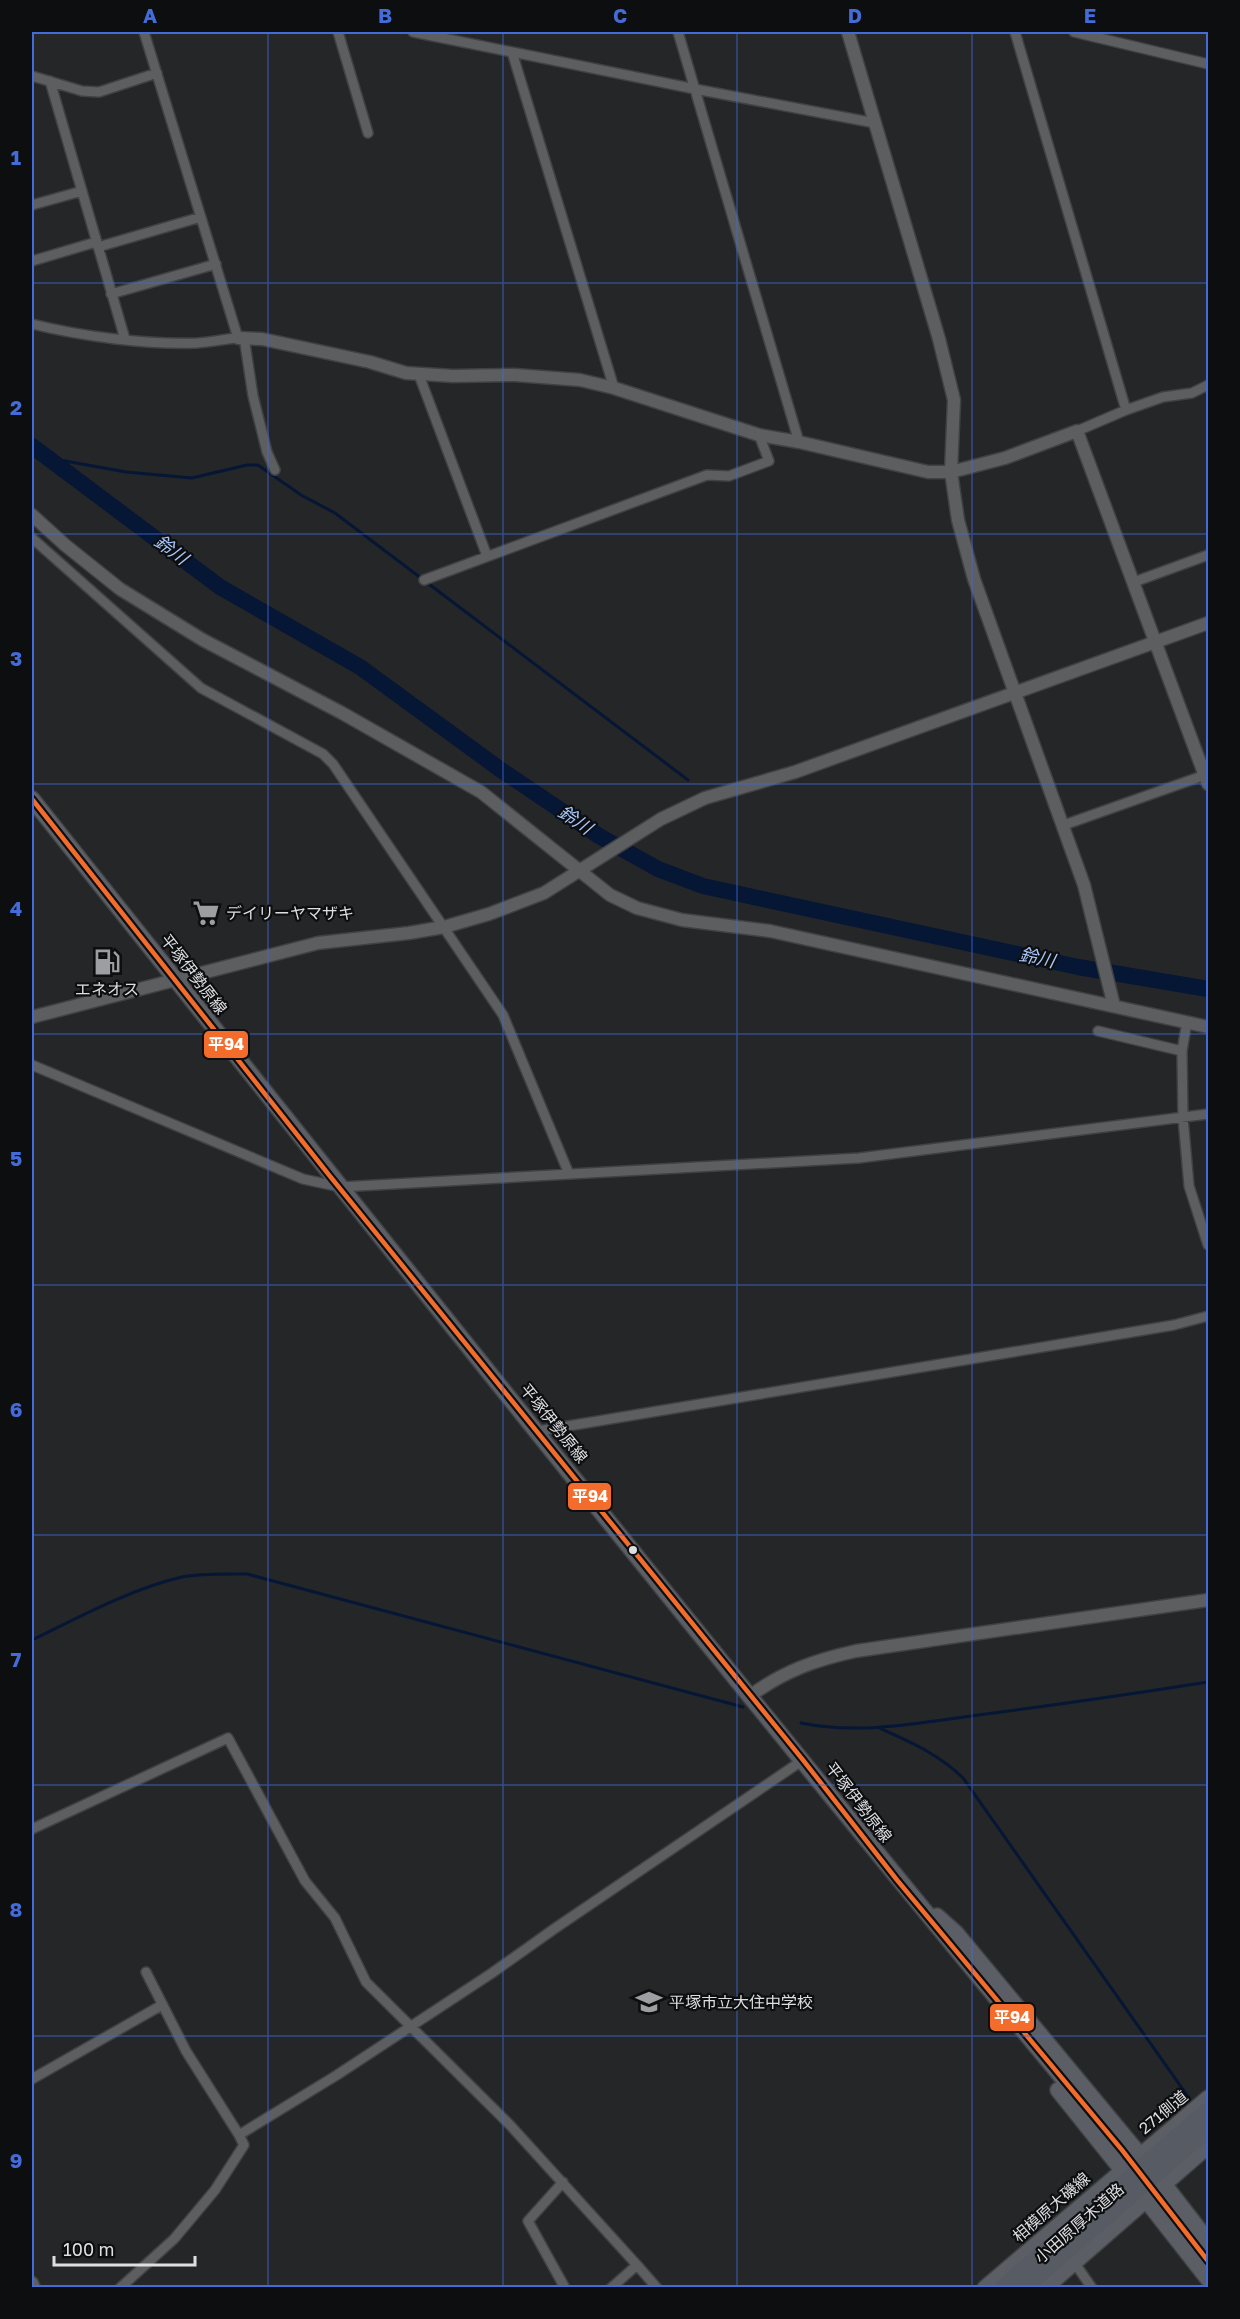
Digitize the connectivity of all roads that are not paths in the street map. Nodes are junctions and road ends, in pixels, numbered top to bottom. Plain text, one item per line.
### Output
1 (144, 32) edge
2 (338, 32) edge
3 (413, 32) edge
4 (678, 32) edge
5 (848, 32) edge
6 (1014, 32) edge
7 (1074, 32) edge
8 (512, 52) junction
9 (1209, 64) edge
10 (157, 73) junction
11 (32, 76) edge
12 (50, 81) junction
13 (695, 89) junction
14 (875, 123) junction
15 (368, 134) dead end
16 (81, 191) junction
17 (32, 205) edge
18 (201, 217) junction
19 (97, 244) junction
20 (32, 261) edge
21 (216, 264) junction
22 (111, 294) junction
23 (32, 324) edge
24 (241, 338) junction
25 (124, 339) junction
26 (419, 375) junction
27 (1209, 385) edge
28 (614, 388) junction
29 (1125, 410) junction
30 (1077, 431) junction
31 (759, 435) junction
32 (799, 442) junction
33 (275, 470) dead end
34 (951, 472) junction
35 (32, 515) edge
36 (32, 538) edge
37 (1209, 555) edge
38 (488, 556) junction
39 (424, 580) dead end
40 (1134, 582) junction
41 (1209, 623) edge
42 (1156, 642) junction
43 (1015, 693) junction
44 (1208, 778) edge
45 (32, 799) edge
46 (1064, 825) junction
47 (580, 872) junction
48 (444, 927) junction
49 (176, 981) junction
50 (1113, 1003) junction
51 (32, 1017) edge
52 (1187, 1022) junction
53 (1209, 1027) edge
54 (1098, 1031) dead end
55 (1182, 1051) junction
56 (32, 1065) edge
57 (1209, 1114) edge
58 (1183, 1118) junction
59 (568, 1174) junction
60 (340, 1187) junction
61 (1209, 1245) edge
62 (1209, 1316) edge
63 (538, 1431) junction
64 (1209, 1600) edge
65 (750, 1696) junction
66 (803, 1760) junction
67 (32, 1829) edge
68 (897, 1880) junction
69 (146, 1972) dead end
70 (162, 2005) junction
71 (412, 2026) junction
72 (32, 2079) edge
73 (1209, 2098) edge
74 (1209, 2111) edge
75 (1209, 2128) edge
76 (239, 2134) junction
77 (1209, 2146) edge
78 (1122, 2150) dead end
79 (1140, 2155) junction
80 (1122, 2170) junction
81 (563, 2182) junction
82 (1164, 2184) junction
83 (1146, 2200) junction
84 (1163, 2203) dead end
85 (1209, 2241) edge
86 (1209, 2261) edge
87 (1074, 2262) junction
88 (637, 2265) junction
89 (1209, 2279) edge
90 (32, 2283) edge
91 (34, 2288) edge
92 (120, 2288) edge
93 (565, 2288) edge
94 (610, 2288) edge
95 (657, 2288) edge
96 (985, 2288) edge
97 (1003, 2288) edge
98 (1023, 2288) edge
99 (1045, 2288) edge
100 (1092, 2288) edge

1 - 10 street
2 - 15 street
3 - 8 street
4 - 13 street
5 - 14 street
6 - 29 street
7 - 9 street
8 - 13 street
8 - 28 street
10 - 12 street
10 - 18 street
11 - 12 street
12 - 16 street
13 - 14 street
13 - 32 street
14 - 34 street
16 - 17 street
16 - 19 street
18 - 19 street
18 - 21 street
19 - 20 street
19 - 22 street
21 - 22 street
21 - 24 street
22 - 25 street
23 - 25 street
24 - 25 street
24 - 26 street
24 - 33 street
26 - 28 street
26 - 38 street
27 - 29 street
28 - 31 street
29 - 30 street
30 - 34 street
30 - 40 street
31 - 32 street
31 - 38 street
32 - 34 street
34 - 43 street
35 - 47 street
36 - 48 street
37 - 40 street
38 - 39 street
40 - 42 street
41 - 42 street
42 - 43 street
42 - 44 street
43 - 46 street
43 - 47 street
44 - 46 street
45 - 49 main road, 平塚伊勢原線
46 - 50 street
47 - 48 street
47 - 50 street
48 - 49 street
48 - 59 street
49 - 51 street
49 - 60 main road, 平塚伊勢原線
50 - 52 street
52 - 53 street
52 - 55 street
54 - 55 street
55 - 58 street
56 - 60 street
57 - 58 street
58 - 59 street
58 - 61 street
59 - 60 street
60 - 63 main road, 平塚伊勢原線
62 - 63 street
63 - 65 main road, 平塚伊勢原線
64 - 65 street
65 - 66 main road, 平塚伊勢原線
66 - 68 main road, 平塚伊勢原線
66 - 71 street
67 - 71 street
68 - 78 main road, 平塚伊勢原線
68 - 79 main road
68 - 80 main road
69 - 70 street
70 - 72 street
70 - 76 street
71 - 76 street
71 - 81 street
73 - 79 main road, 271側道
74 - 97 highway, 小田原厚木道路
75 - 98 highway, 小田原厚木道路
76 - 92 street
77 - 82 main road
79 - 80 main road, 相模原大磯線
80 - 96 main road, 相模原大磯線
81 - 88 street
81 - 93 street
82 - 83 main road
82 - 85 main road
83 - 87 main road
83 - 89 main road
84 - 86 main road
87 - 99 main road
87 - 100 street
88 - 94 street
88 - 95 street
90 - 91 street

